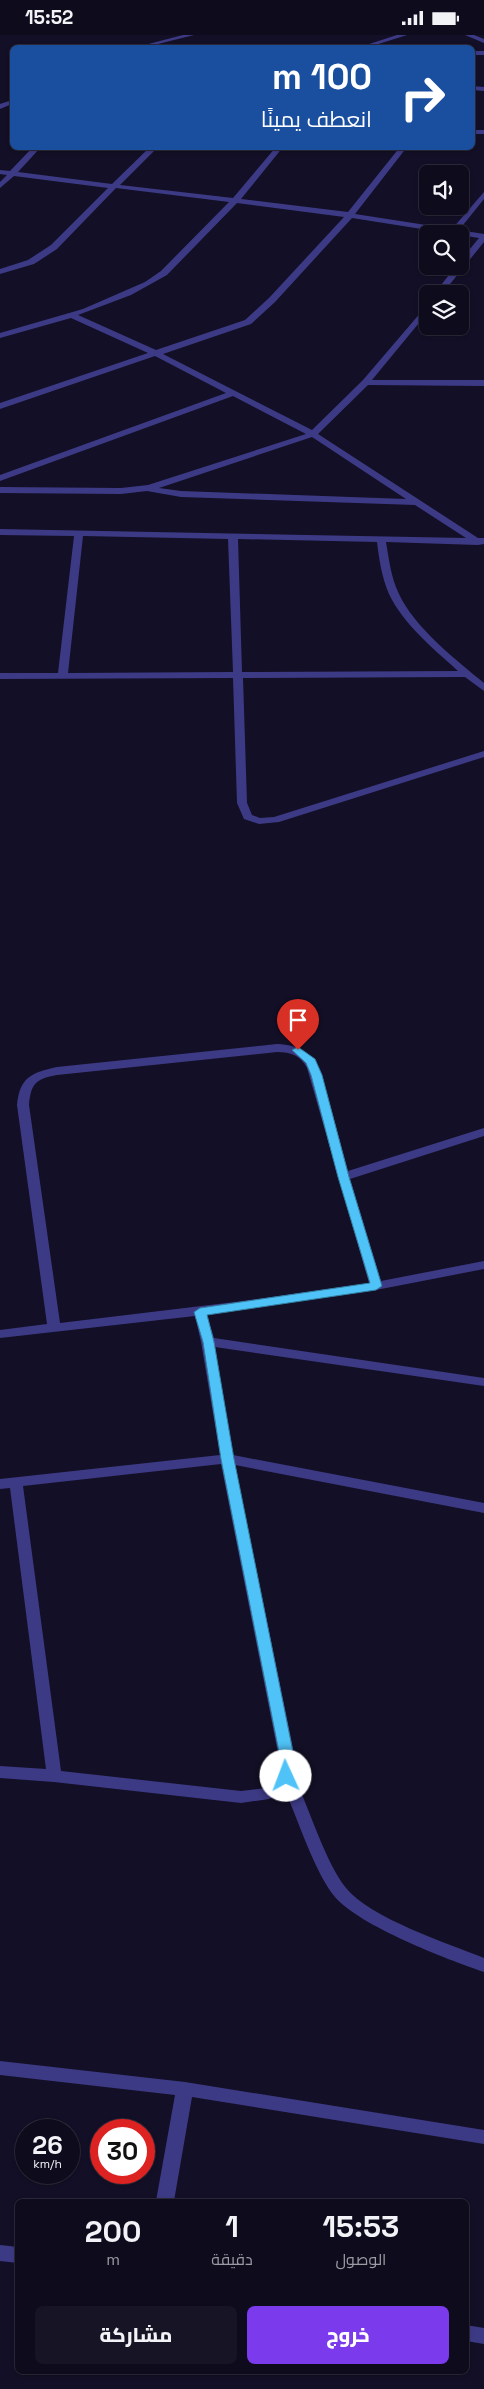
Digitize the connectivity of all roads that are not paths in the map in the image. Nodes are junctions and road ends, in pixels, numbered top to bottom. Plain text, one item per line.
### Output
1 (191, 35) edge
2 (404, 35) edge
3 (468, 35) edge
4 (484, 41) edge
5 (148, 45) edge
6 (370, 45) edge
7 (35, 150) edge
8 (152, 150) edge
9 (278, 150) edge
10 (402, 150) edge
11 (0, 172) edge
12 (13, 173) junction
13 (114, 185) junction
14 (0, 186) edge
15 (484, 194) edge
16 (236, 200) junction
17 (350, 215) junction
18 (459, 225) edge
19 (419, 226) edge
20 (469, 234) edge
21 (484, 236) edge
22 (469, 255) edge
23 (0, 272) edge
24 (453, 275) edge
25 (445, 285) edge
26 (69, 314) junction
27 (419, 317) edge
28 (0, 336) edge
29 (155, 353) junction
30 (366, 382) junction
31 (484, 383) edge
32 (234, 393) junction
33 (0, 406) edge
34 (312, 434) junction
35 (0, 478) edge
36 (149, 488) junction
37 (0, 490) edge
38 (417, 502) junction
39 (0, 532) edge
40 (79, 533) junction
41 (233, 537) junction
42 (382, 540) junction
43 (482, 543) edge
44 (236, 674) junction
45 (467, 674) junction
46 (62, 676) junction
47 (0, 677) edge
48 (484, 688) edge
49 (484, 754) edge
50 (484, 1132) edge
51 (343, 1177) junction
52 (481, 1266) edge
53 (376, 1286) junction
54 (200, 1312) junction
55 (54, 1328) junction
56 (0, 1334) edge
57 (208, 1342) junction
58 (484, 1382) edge
59 (228, 1459) junction
60 (16, 1482) junction
61 (0, 1484) edge
62 (484, 1508) edge
63 (0, 1772) edge
64 (54, 1776) junction
65 (286, 1776) junction
66 (484, 1965) edge
67 (0, 2067) edge
68 (185, 2089) junction
69 (484, 2137) edge
70 (165, 2199) edge
71 (0, 2253) edge
72 (15, 2255) edge
73 (469, 2334) edge
74 (484, 2336) edge

1 - 5 street
2 - 6 street
3 - 4 street
7 - 12 street
8 - 13 street
9 - 16 street
10 - 17 street
11 - 12 street
12 - 13 street
12 - 14 street
13 - 16 street
13 - 23 street
15 - 18 street
16 - 17 street
16 - 26 street
17 - 19 street
17 - 29 street
20 - 21 street
21 - 22 street
24 - 25 street
26 - 28 street
26 - 29 street
27 - 30 street
29 - 32 street
29 - 33 street
30 - 31 street
30 - 34 street
32 - 34 street
32 - 35 street
34 - 36 street
34 - 38 street
36 - 37 street
36 - 38 street
38 - 43 street
39 - 40 street
40 - 41 street
40 - 46 street
41 - 42 street
41 - 44 street
42 - 43 street
42 - 45 street
44 - 45 street
44 - 46 street
44 - 49 street
45 - 48 street
46 - 47 street
50 - 51 street
51 - 53 street
51 - 55 street
52 - 53 street
53 - 54 street
54 - 55 street
54 - 57 street
55 - 56 street
57 - 58 street
57 - 59 street
59 - 60 street
59 - 62 street
59 - 65 street
60 - 61 street
60 - 64 street
63 - 64 street
64 - 65 street
65 - 66 street
67 - 68 street
68 - 69 street
68 - 70 street
71 - 72 street
73 - 74 street

